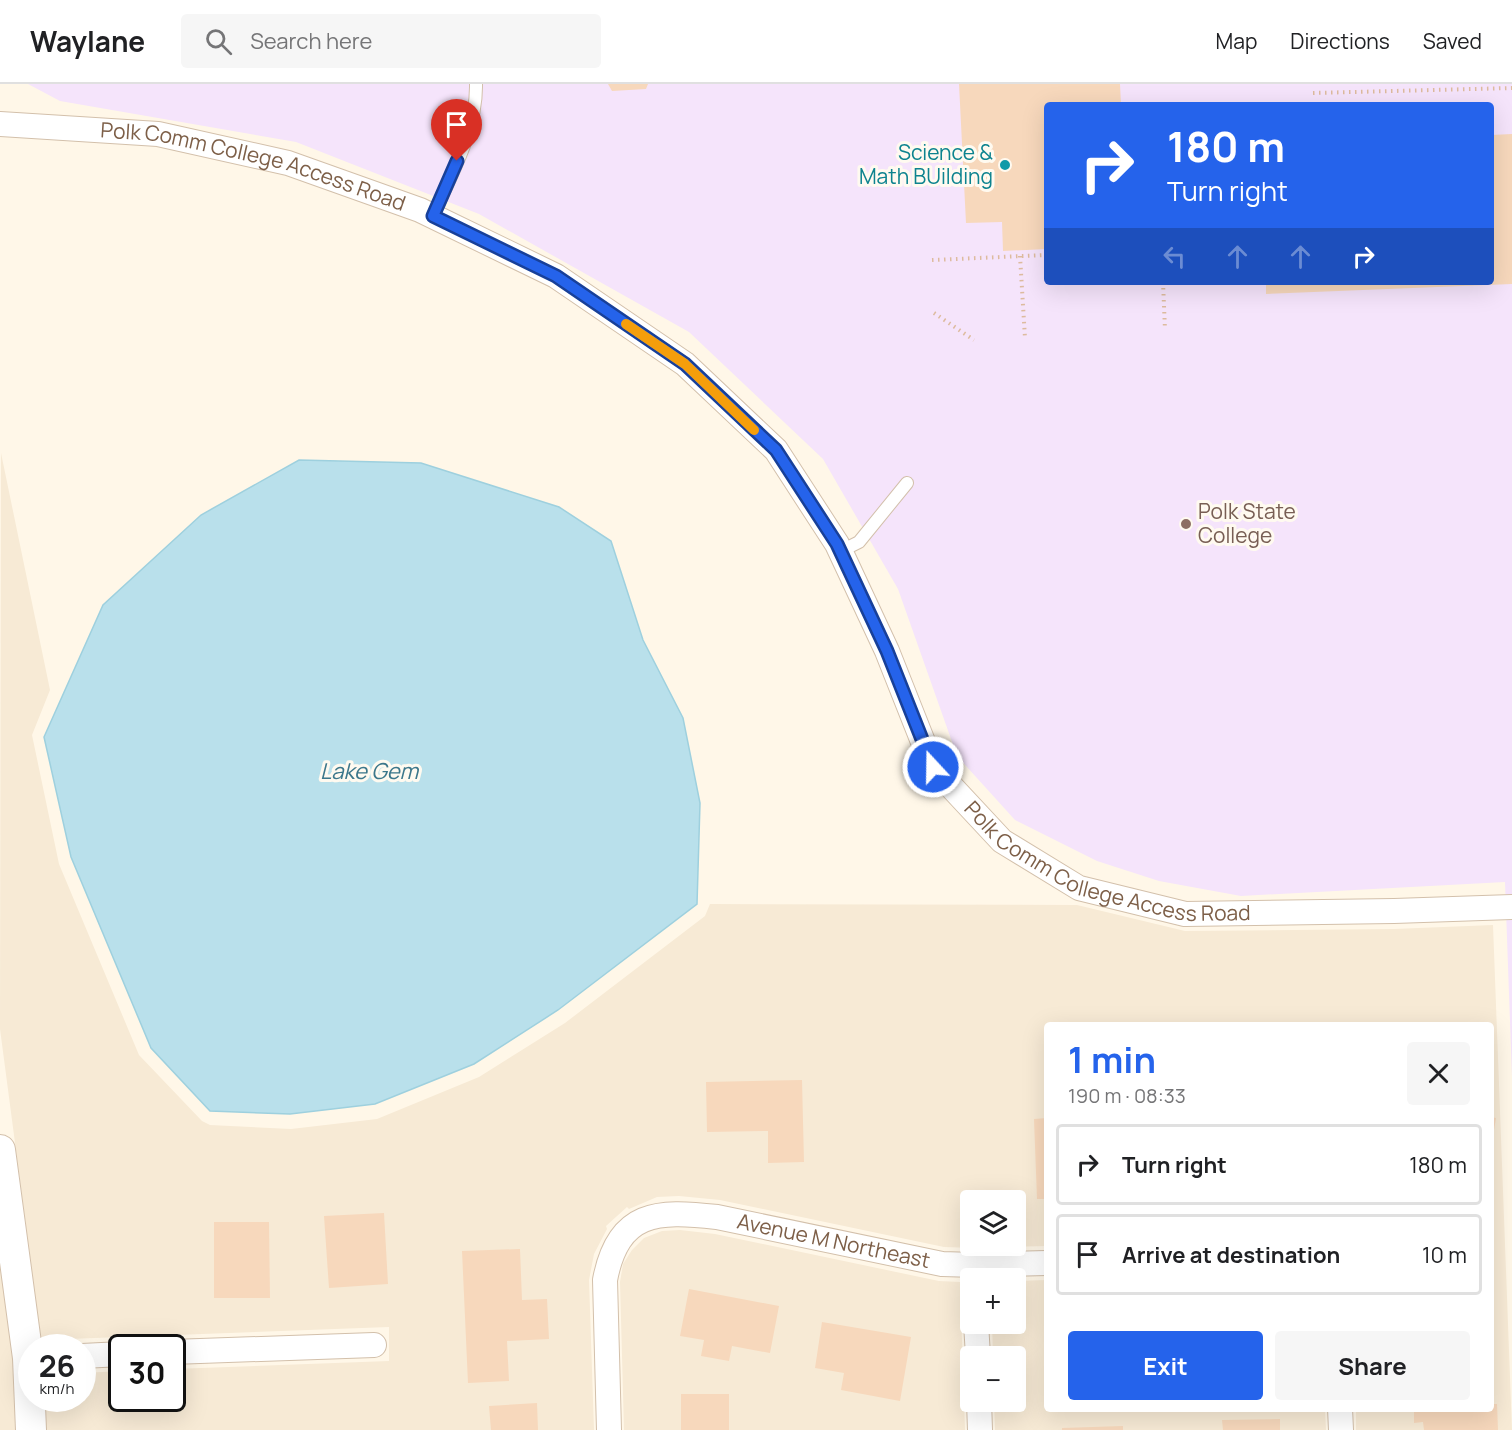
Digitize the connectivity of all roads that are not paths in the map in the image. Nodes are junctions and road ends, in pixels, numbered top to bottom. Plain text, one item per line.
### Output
1 (476, 84) edge
2 (0, 124) edge
3 (433, 216) junction
4 (907, 483) dead end
5 (841, 551) junction
6 (1512, 907) edge
7 (0, 1150) edge
8 (1044, 1263) edge
9 (960, 1268) edge
10 (1007, 1268) edge
11 (27, 1334) edge
12 (374, 1345) dead end
13 (186, 1352) edge
14 (31, 1412) edge
15 (979, 1412) edge
16 (1340, 1412) edge
17 (31, 1430) edge
18 (609, 1430) edge
19 (980, 1430) edge
20 (1341, 1430) edge

1 - 3 lane
2 - 3 street, Polk Comm College Access Road
3 - 5 street, Polk Comm College Access Road
4 - 5 lane
5 - 6 street, Polk Comm College Access Road
7 - 11 street
8 - 10 street, Avenue M Northeast
9 - 18 street, Avenue M Northeast
12 - 13 street
14 - 17 street
15 - 19 street
16 - 20 street

